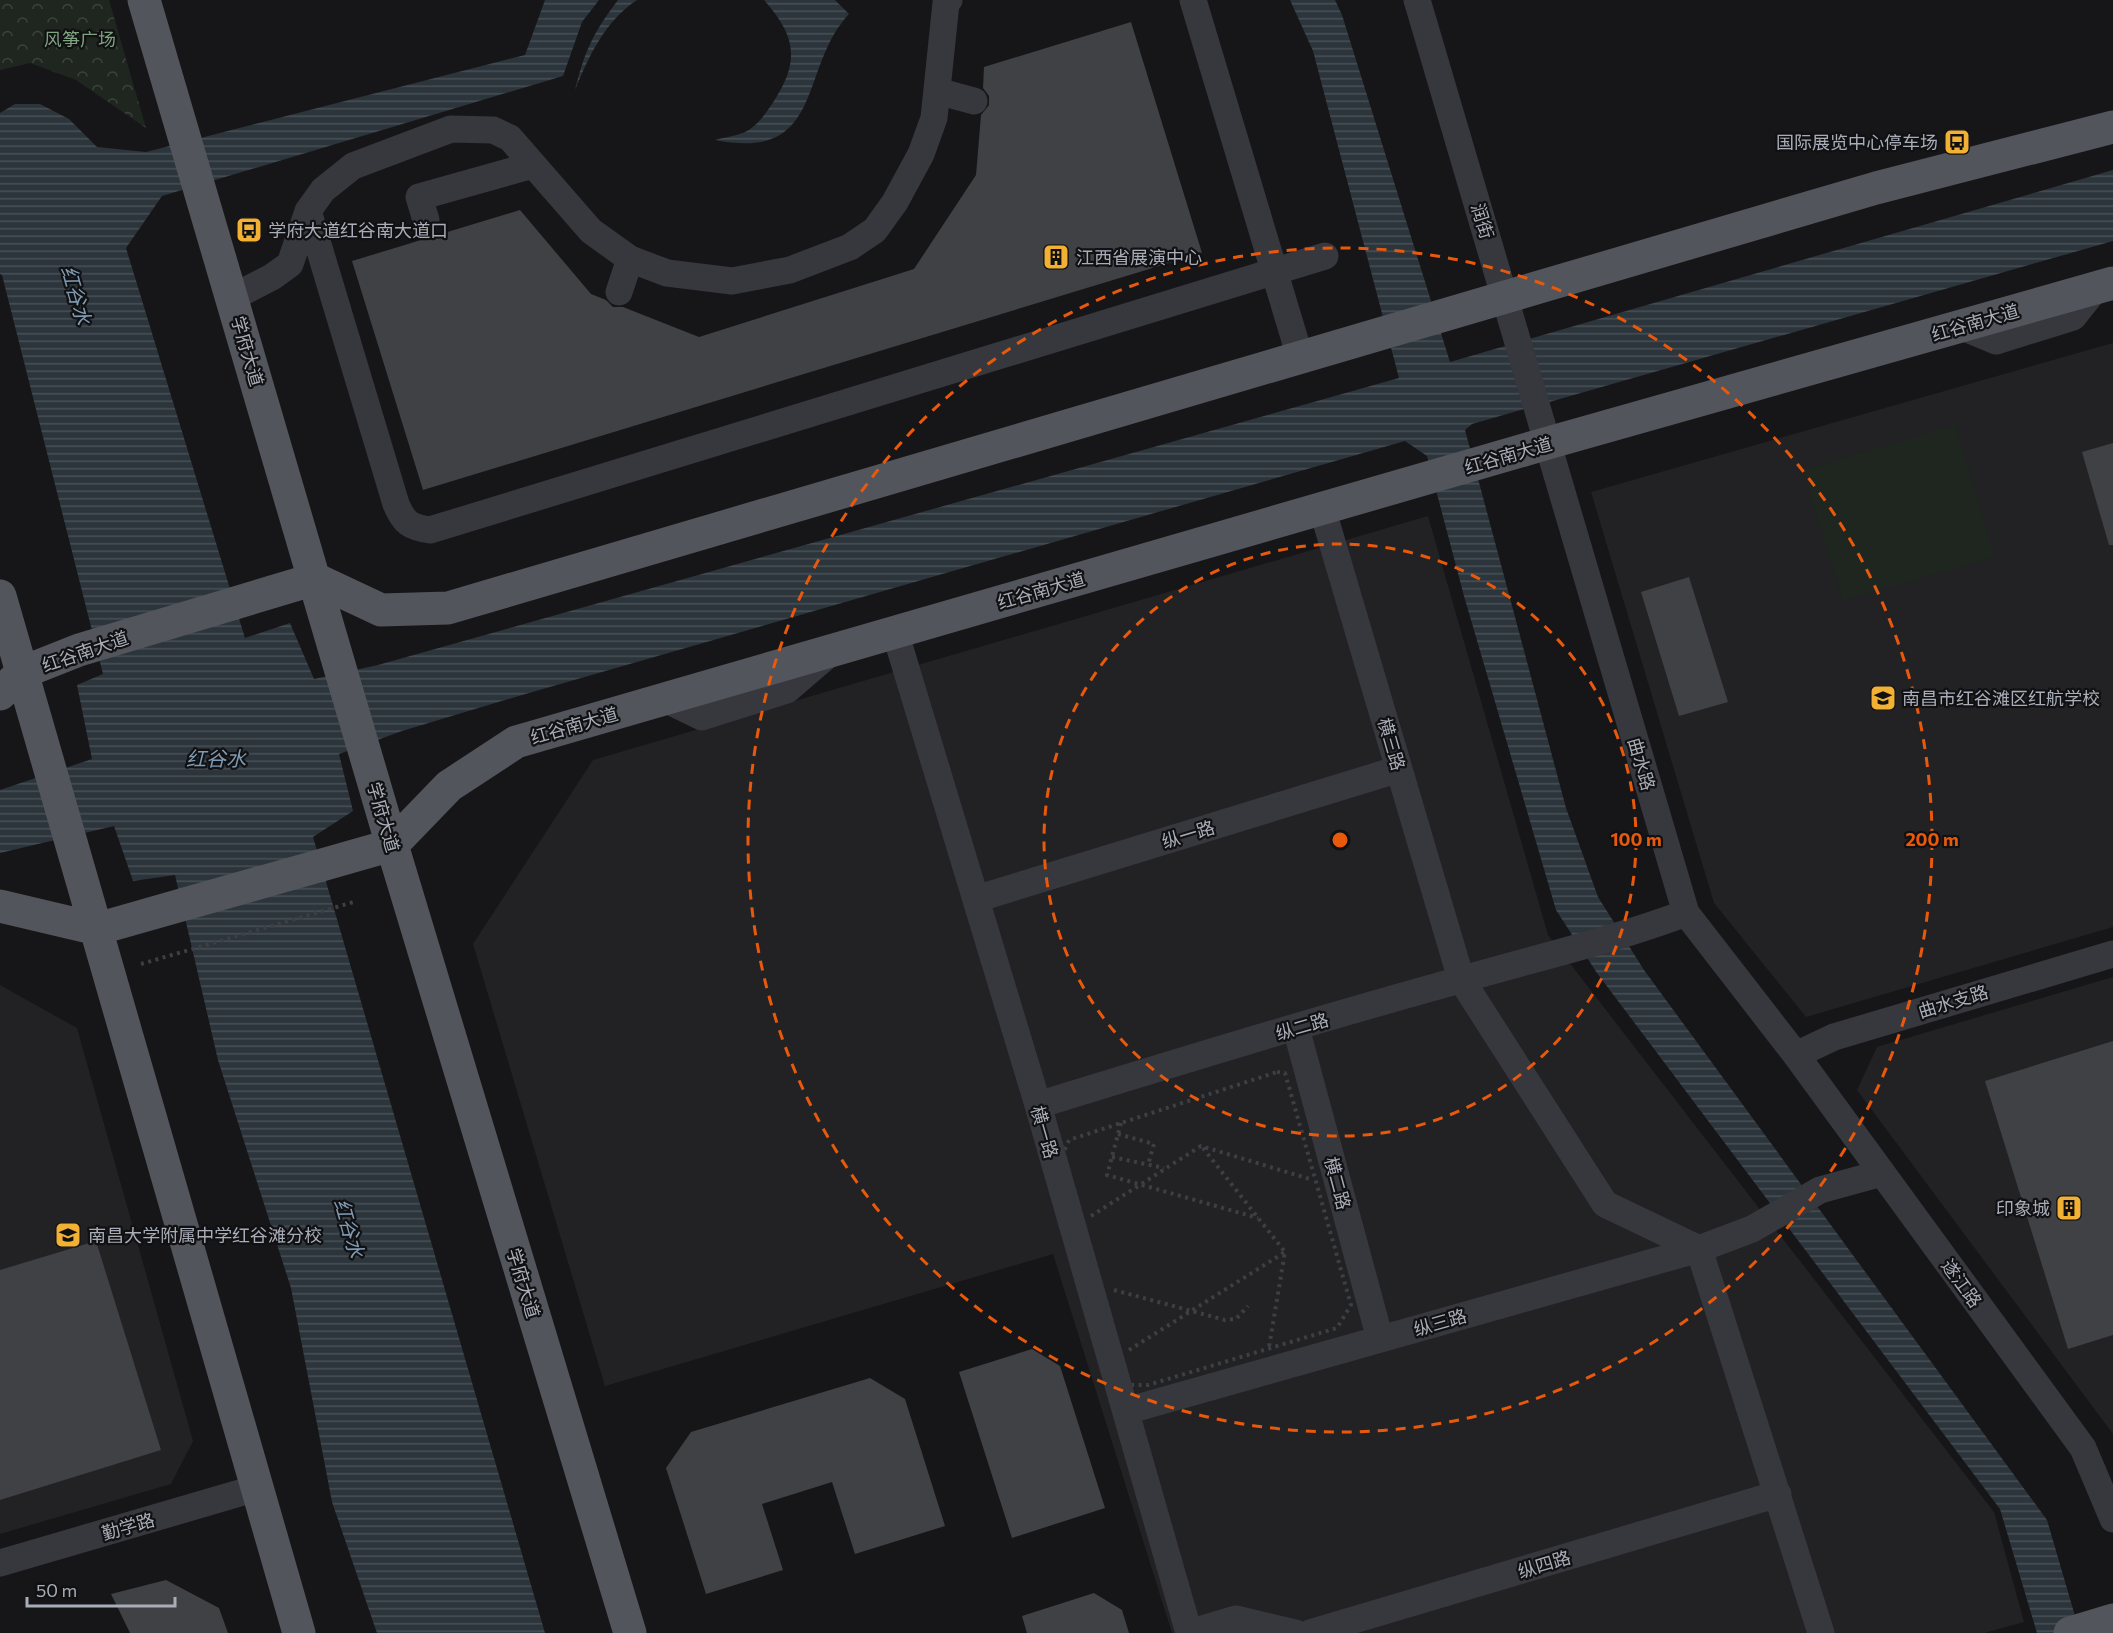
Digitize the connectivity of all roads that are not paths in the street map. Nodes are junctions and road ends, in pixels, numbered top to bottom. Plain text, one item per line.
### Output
1 (144, 0) edge
2 (949, 0) edge
3 (1193, 0) edge
4 (1417, 0) edge
5 (937, 91) junction
6 (974, 101) dead end
7 (2113, 127) edge
8 (533, 165) junction
9 (308, 211) junction
10 (426, 220) dead end
11 (1325, 256) dead end
12 (630, 259) junction
13 (1275, 271) junction
14 (2104, 285) edge
15 (619, 292) dead end
16 (232, 297) junction
17 (1506, 298) junction
18 (1300, 357) junction
19 (1547, 442) junction
20 (1322, 508) junction
21 (315, 579) junction
22 (0, 596) edge
23 (895, 632) junction
24 (11, 684) edge
25 (1399, 769) junction
26 (392, 845) junction
27 (976, 899) junction
28 (0, 906) edge
29 (1686, 913) junction
30 (98, 929) junction
31 (2113, 954) edge
32 (1461, 979) junction
33 (1296, 1028) junction
34 (1796, 1055) junction
35 (1038, 1105) junction
36 (1882, 1173) junction
37 (1699, 1249) junction
38 (1380, 1339) junction
39 (1125, 1411) junction
40 (257, 1488) junction
41 (1778, 1494) junction
42 (2113, 1519) edge
43 (0, 1563) edge
44 (296, 1631) edge
45 (630, 1633) edge
46 (1189, 1633) edge
47 (1295, 1633) edge
48 (1310, 1633) edge
49 (1821, 1633) edge

1 - 16 main road, 学府大道
2 - 5 street
3 - 13 street
4 - 17 street, 润街
5 - 6 street
5 - 12 street
7 - 17 main road
8 - 9 street
8 - 10 street
8 - 12 street
9 - 13 street
9 - 16 street
11 - 13 street
12 - 15 street
13 - 18 street
14 - 19 main road, 红谷南大道
16 - 21 main road, 学府大道
17 - 18 main road
17 - 19 street, 润街
18 - 21 main road
19 - 20 main road, 红谷南大道
19 - 29 street, 曲水路
20 - 23 main road, 红谷南大道
20 - 25 street, 横三路
21 - 24 main road, 红谷南大道
21 - 26 main road, 学府大道
22 - 24 main road
23 - 26 main road, 红谷南大道
23 - 27 street, 横一路
24 - 30 main road
25 - 27 street, 纵一路
25 - 32 street, 横三路
26 - 30 main road
26 - 45 main road, 学府大道
27 - 35 street, 横一路
28 - 30 main road
29 - 32 street, 纵二路
29 - 34 street, 曲水路
30 - 40 main road
31 - 34 street, 曲水支路
32 - 33 street, 纵二路
32 - 37 street, 横三路
33 - 35 street, 纵二路
33 - 38 street, 横二路
34 - 36 street, 遂江路
35 - 39 street, 横一路
36 - 37 street, 纵三路
36 - 42 street, 遂江路
37 - 38 street, 纵三路
37 - 41 street
38 - 39 street, 纵三路
39 - 46 street, 横一路
40 - 43 street, 勤学路
40 - 44 main road
41 - 48 street, 纵四路
41 - 49 street
46 - 47 street

